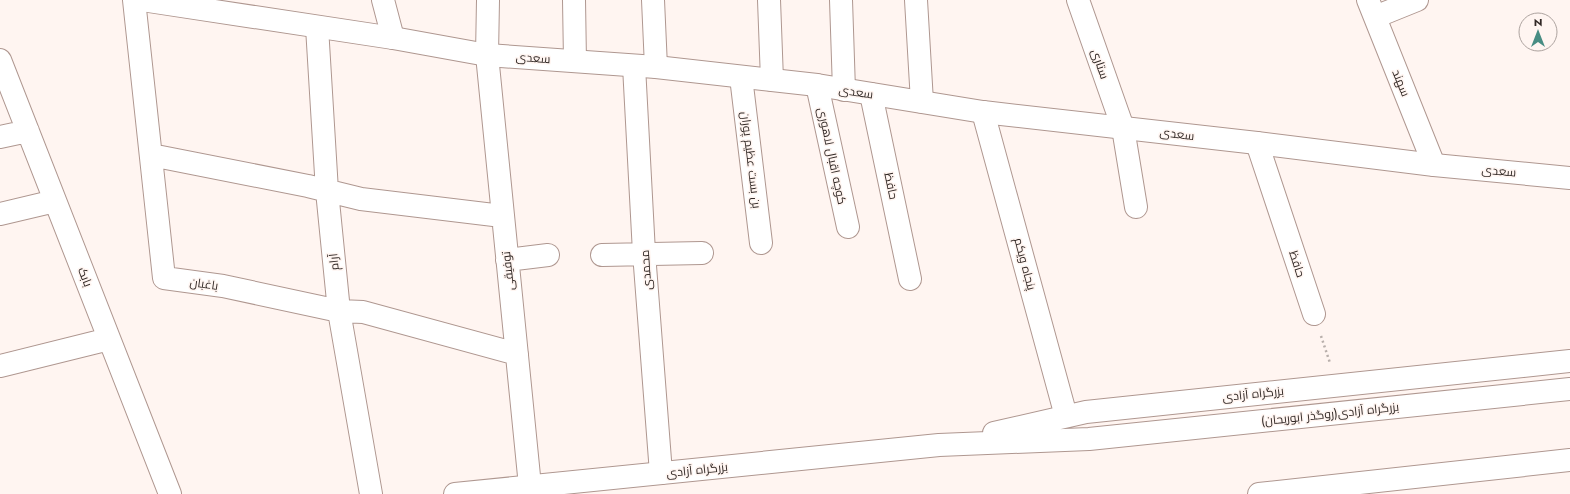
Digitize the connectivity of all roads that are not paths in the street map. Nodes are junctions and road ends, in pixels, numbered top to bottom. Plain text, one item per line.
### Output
1 (134, 0) edge
2 (142, 0) edge
3 (383, 0) edge
4 (488, 0) edge
5 (574, 0) edge
6 (653, 0) edge
7 (769, 0) edge
8 (841, 0) edge
9 (916, 0) edge
10 (1078, 0) edge
11 (1417, 0) edge
12 (1372, 8) edge
13 (317, 27) junction
14 (393, 38) junction
15 (487, 55) junction
16 (0, 60) edge
17 (575, 61) junction
18 (634, 66) junction
19 (656, 67) junction
20 (741, 77) junction
21 (772, 80) junction
22 (816, 85) junction
23 (844, 90) junction
24 (871, 94) junction
25 (922, 102) junction
26 (983, 112) junction
27 (1123, 128) junction
28 (28, 131) junction
29 (0, 137) edge
30 (1257, 143) junction
31 (151, 155) junction
32 (1434, 165) junction
33 (1570, 178) edge
34 (327, 191) junction
35 (55, 201) junction
36 (1136, 207) dead end
37 (0, 214) edge
38 (502, 216) junction
39 (848, 227) dead end
40 (761, 243) dead end
41 (702, 252) dead end
42 (644, 253) junction
43 (548, 254) dead end
44 (602, 254) dead end
45 (507, 260) junction
46 (910, 279) dead end
47 (339, 311) junction
48 (1314, 314) road end
49 (109, 339) junction
50 (517, 354) junction
51 (1570, 361) edge
52 (0, 366) edge
53 (1570, 389) edge
54 (1066, 416) junction
55 (1089, 439) joint
56 (939, 445) junction
57 (1570, 460) edge
58 (661, 473) junction
59 (530, 486) junction
60 (170, 494) edge
61 (371, 494) edge
62 (455, 494) edge
63 (1259, 494) edge

1 - 31 main road, باغبان
2 - 13 main road, سعدی
3 - 14 main road
4 - 15 main road, توفیقی
5 - 17 main road
6 - 19 main road
7 - 21 main road
8 - 23 main road
9 - 25 main road
10 - 27 main road, ستاری
11 - 12 main road
12 - 32 main road, سهند
13 - 14 main road, سعدی
13 - 34 main road, آرام
14 - 15 main road, سعدی
15 - 17 main road, سعدی
15 - 38 main road, توفیقی
16 - 28 main road, بابک
17 - 18 main road, سعدی
18 - 19 main road, سعدی
18 - 42 main road, محمدی
19 - 20 main road, سعدی
20 - 21 main road, سعدی
20 - 40 main road, بن بست عظیم پوران
21 - 22 main road, سعدی
22 - 23 main road, سعدی
22 - 39 main road, کوچه اقبال لاهوری
23 - 24 main road, سعدی
24 - 25 main road, سعدی
24 - 46 main road, حافظ
25 - 26 main road, سعدی
26 - 27 main road, سعدی
26 - 54 main road, پنجاه ویکم
27 - 30 main road, سعدی
27 - 36 main road, ستاری
28 - 29 main road
28 - 35 main road, بابک
30 - 32 main road, سعدی
30 - 48 main road, حافظ
31 - 34 main road
31 - 47 main road, باغبان
32 - 33 main road, سعدی
34 - 38 main road
34 - 47 main road, آرام
35 - 37 main road
35 - 49 main road, بابک
38 - 45 main road, توفیقی
41 - 42 main road
42 - 44 main road
42 - 58 main road, محمدی
43 - 45 main road
45 - 50 main road, توفیقی
47 - 50 main road, باغبان
47 - 61 main road, آرام
49 - 52 main road
49 - 60 main road, بابک
50 - 59 main road, توفیقی
51 - 54 main road, بزرگراه آزادی
53 - 55 main road, بزرگراه آزادی(روگذر ابوریحان)
54 - 56 main road, بزرگراه آزادی
55 - 56 main road, بزرگراه آزادی
56 - 58 main road, بزرگراه آزادی
57 - 63 main road
58 - 59 main road, بزرگراه آزادی
59 - 62 main road, بزرگراه آزادی

